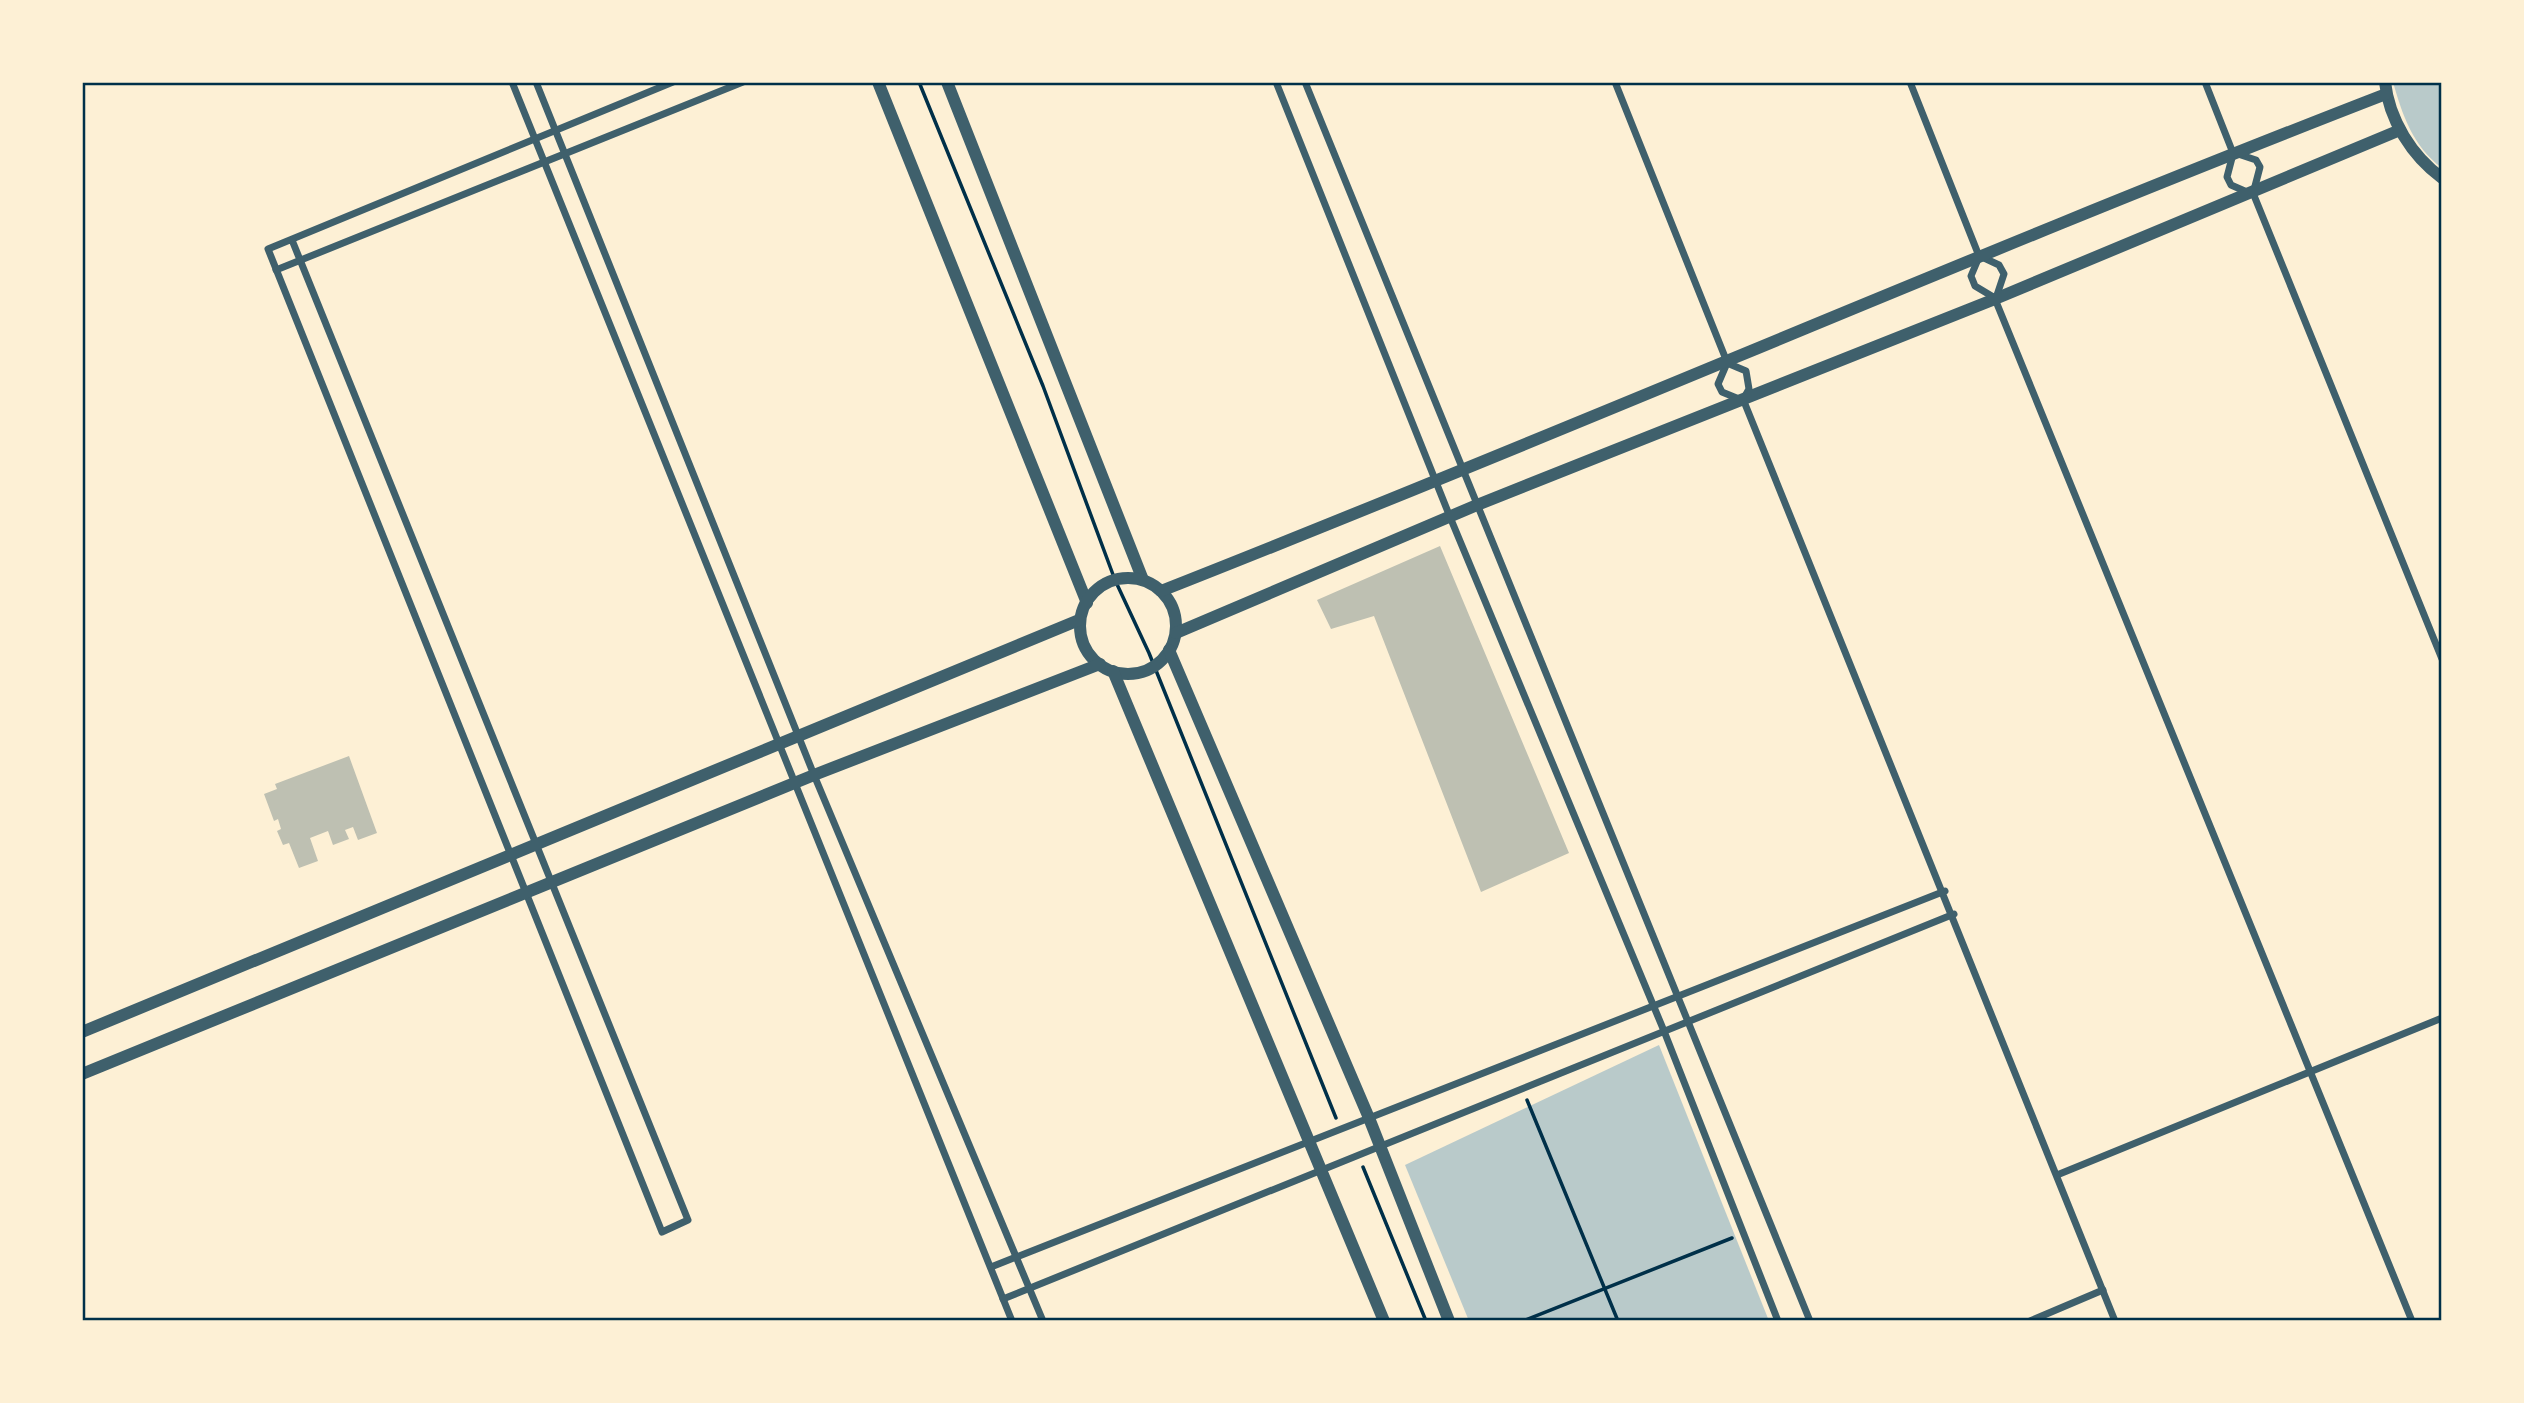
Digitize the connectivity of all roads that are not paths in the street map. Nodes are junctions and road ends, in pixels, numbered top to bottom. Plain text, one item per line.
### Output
1 (512, 82) edge
2 (536, 82) edge
3 (673, 82) edge
4 (743, 82) edge
5 (878, 82) edge
6 (947, 82) edge
7 (1276, 82) edge
8 (1305, 82) edge
9 (1615, 82) edge
10 (1910, 82) edge
11 (2205, 82) edge
12 (2385, 88) edge
13 (2400, 130) junction
14 (555, 131) junction
15 (536, 140) junction
16 (2233, 153) junction
17 (566, 155) junction
18 (545, 163) junction
19 (2442, 178) edge
20 (2253, 193) junction
21 (292, 240) junction
22 (1979, 256) junction
23 (300, 260) junction
24 (276, 270) junction
25 (1995, 299) junction
26 (1727, 363) junction
27 (1744, 399) junction
28 (1463, 471) junction
29 (1437, 483) junction
30 (1477, 505) junction
31 (1450, 517) junction
32 (1143, 580) junction
33 (1161, 591) junction
34 (1087, 603) junction
35 (1080, 620) junction
36 (1175, 633) junction
37 (1169, 650) junction
38 (2442, 659) edge
39 (1100, 664) junction
40 (1113, 671) junction
41 (798, 736) junction
42 (779, 744) junction
43 (814, 775) junction
44 (794, 784) junction
45 (536, 844) junction
46 (510, 855) junction
47 (552, 884) junction
48 (1945, 891) junction
49 (526, 893) junction
50 (1954, 914) junction
51 (1679, 995) junction
52 (1653, 1005) junction
53 (2442, 1018) edge
54 (1689, 1021) junction
55 (1664, 1031) junction
56 (82, 1032) edge
57 (2311, 1071) junction
58 (82, 1074) edge
59 (1369, 1118) junction
60 (1311, 1141) junction
61 (1379, 1147) junction
62 (1322, 1170) junction
63 (2057, 1175) junction
64 (1018, 1257) junction
65 (991, 1267) junction
66 (1031, 1288) junction
67 (2103, 1290) junction
68 (1003, 1299) junction
69 (2114, 1319) edge
70 (1012, 1321) edge
71 (1043, 1321) edge
72 (1384, 1321) edge
73 (1449, 1321) edge
74 (1779, 1321) edge
75 (1810, 1321) edge
76 (2030, 1321) edge
77 (2104, 1321) edge
78 (2412, 1321) edge

1 - 15 street
2 - 14 street
3 - 14 street
4 - 17 street
5 - 34 street
6 - 32 street
7 - 29 street
8 - 28 street
9 - 26 street
10 - 22 street
11 - 16 street
12 - 13 street
12 - 16 street
13 - 19 street
13 - 20 street
14 - 15 street
14 - 17 street
15 - 18 street
15 - 21 street
16 - 20 street
16 - 20 street
16 - 22 street
17 - 18 street
17 - 41 street
18 - 23 street
18 - 42 street
20 - 25 street
20 - 38 street
21 - 23 street
21 - 24 street
22 - 25 street
22 - 25 street
22 - 26 street
23 - 24 street
23 - 45 street
24 - 46 street
25 - 27 street
25 - 57 street
26 - 27 street
26 - 27 street
26 - 28 street
27 - 30 street
27 - 48 street
28 - 29 street
28 - 30 street
29 - 31 street
29 - 33 street
30 - 31 street
30 - 51 street
31 - 36 street
31 - 52 street
32 - 33 street
32 - 34 street
33 - 36 street
34 - 35 street
35 - 39 street
35 - 41 street
36 - 37 street
37 - 40 street
37 - 59 street
39 - 40 street
39 - 43 street
40 - 60 street
41 - 42 street
41 - 43 street
42 - 44 street
42 - 45 street
43 - 44 street
43 - 64 street
44 - 47 street
44 - 65 street
45 - 46 street
45 - 47 street
46 - 49 street
46 - 56 street
47 - 49 street
47 - 49 street
48 - 50 street
48 - 51 street
49 - 58 street
50 - 54 street
50 - 63 street
51 - 52 street
51 - 54 street
52 - 55 street
52 - 59 street
53 - 57 street
54 - 55 street
54 - 75 street
55 - 61 street
55 - 74 street
57 - 63 street
57 - 78 street
59 - 60 street
59 - 61 street
60 - 62 street
60 - 64 street
61 - 62 street
61 - 73 street
62 - 66 street
62 - 72 street
63 - 67 street
64 - 65 street
64 - 66 street
65 - 68 street
66 - 68 street
66 - 71 street
67 - 69 street
67 - 76 street
68 - 70 street
69 - 77 street

